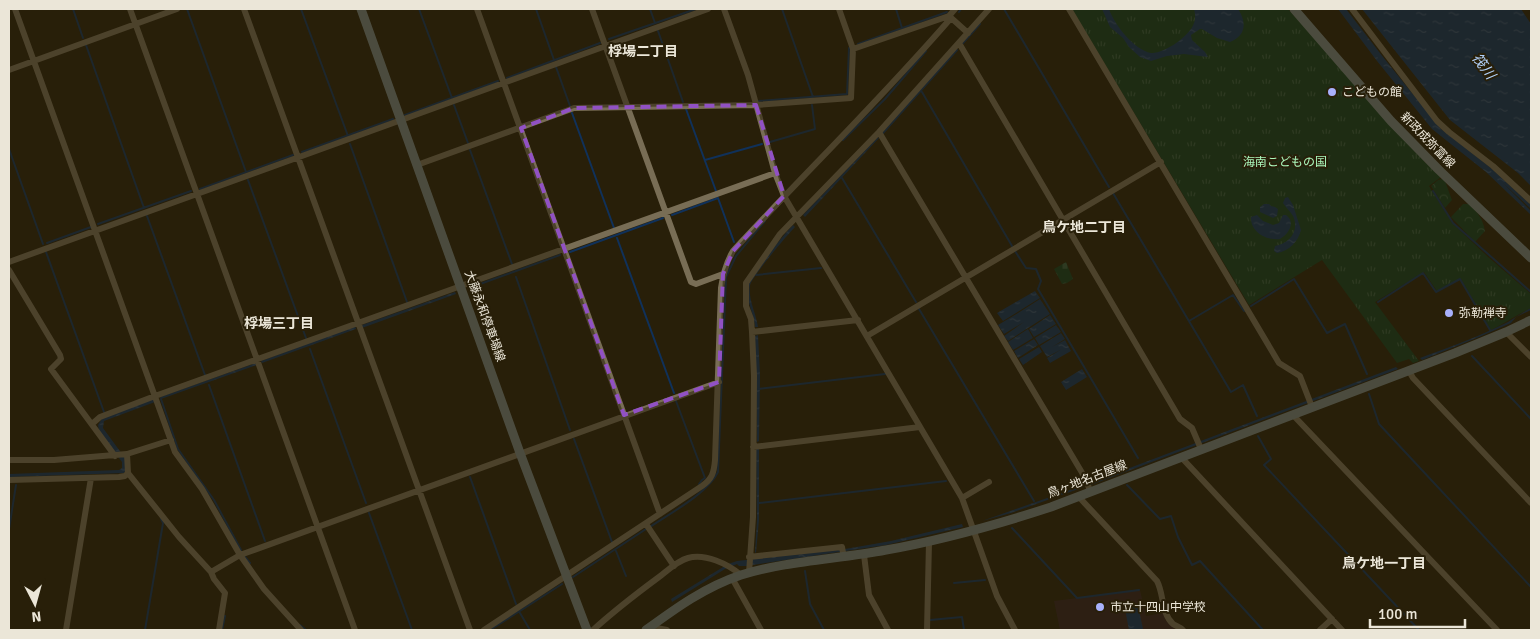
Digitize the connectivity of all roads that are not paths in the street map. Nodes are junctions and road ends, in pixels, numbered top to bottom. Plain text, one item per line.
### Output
1 (15, 9) edge
2 (130, 9) edge
3 (177, 9) edge
4 (244, 9) edge
5 (361, 9) edge
6 (477, 9) edge
7 (592, 9) edge
8 (708, 9) edge
9 (724, 9) edge
10 (839, 9) edge
11 (955, 9) edge
12 (989, 9) edge
13 (1069, 9) edge
14 (1294, 9) edge
15 (1352, 9) edge
16 (950, 17) junction
17 (136, 24) junction
18 (968, 33) junction
19 (959, 43) junction
20 (606, 45) junction
21 (854, 49) junction
22 (35, 61) junction
23 (9, 70) edge
24 (503, 84) junction
25 (756, 105) junction
26 (628, 107) junction
27 (401, 120) junction
28 (521, 128) junction
29 (878, 132) junction
30 (298, 157) junction
31 (1161, 162) junction
32 (417, 165) junction
33 (775, 173) junction
34 (197, 194) junction
35 (784, 196) junction
36 (1531, 201) edge
37 (666, 212) junction
38 (797, 217) junction
39 (1062, 220) junction
40 (95, 230) junction
41 (563, 250) junction
42 (1531, 258) edge
43 (9, 262) edge
44 (9, 270) edge
45 (723, 274) junction
46 (964, 277) junction
47 (461, 287) junction
48 (858, 320) junction
49 (1531, 320) edge
50 (357, 323) junction
51 (752, 332) junction
52 (1506, 332) junction
53 (867, 336) junction
54 (1531, 357) edge
55 (257, 359) junction
56 (1409, 370) junction
57 (719, 382) junction
58 (155, 396) junction
59 (1310, 404) junction
60 (1294, 414) junction
61 (624, 416) junction
62 (92, 424) junction
63 (920, 427) junction
64 (171, 440) junction
65 (753, 446) junction
66 (1199, 446) junction
67 (520, 453) junction
68 (121, 456) junction
69 (1181, 457) junction
70 (9, 460) edge
71 (128, 473) junction
72 (91, 478) junction
73 (9, 480) edge
74 (989, 482) dead end
75 (418, 490) junction
76 (1090, 492) junction
77 (1078, 496) junction
78 (962, 498) junction
79 (1531, 503) edge
80 (660, 514) junction
81 (646, 524) junction
82 (318, 526) junction
83 (975, 531) junction
84 (929, 542) junction
85 (843, 553) junction
86 (864, 554) junction
87 (240, 555) junction
88 (749, 558) junction
89 (674, 566) junction
90 (211, 572) junction
91 (741, 572) junction
92 (566, 576) junction
93 (1332, 620) junction
94 (649, 628) edge
95 (66, 630) edge
96 (219, 630) edge
97 (301, 630) edge
98 (355, 630) edge
99 (470, 630) edge
100 (484, 630) edge
101 (587, 630) edge
102 (593, 630) edge
103 (667, 630) edge
104 (761, 630) edge
105 (888, 630) edge
106 (927, 630) edge
107 (1015, 630) edge
108 (1183, 630) edge
109 (1320, 630) edge
110 (1342, 630) edge
111 (1497, 630) edge

1 - 22 street
2 - 17 street
3 - 17 street
4 - 30 street
5 - 27 main road, 大藤永和停車場線
6 - 24 street
7 - 20 street
8 - 20 street
9 - 25 street
10 - 21 street
11 - 16 street
12 - 18 street
13 - 31 street
14 - 42 main road, 新政成弥富線
15 - 36 street
16 - 18 street
16 - 21 street
16 - 35 street
17 - 22 street
17 - 34 street
18 - 19 street
19 - 29 street
19 - 39 street
20 - 24 street
20 - 26 street
21 - 25 street
22 - 23 street
22 - 40 street
24 - 27 street
24 - 28 street
25 - 26 street
25 - 33 street
26 - 28 street
26 - 37 street
27 - 30 street
27 - 32 main road, 大藤永和停車場線
28 - 32 street
28 - 41 street
29 - 38 street
29 - 46 street
30 - 34 street
30 - 50 street
31 - 39 street
31 - 59 street
32 - 47 main road, 大藤永和停車場線
33 - 35 street
33 - 37 street
34 - 40 street
34 - 55 street
35 - 38 street
35 - 45 street
37 - 41 street
37 - 45 street
38 - 48 street
38 - 51 street
39 - 46 street
39 - 66 street
40 - 43 street
40 - 58 street
41 - 47 street
41 - 61 street
44 - 62 street
45 - 57 street
46 - 53 street
46 - 76 street
47 - 50 street
47 - 67 main road, 大藤永和停車場線
48 - 51 street
48 - 53 street
49 - 52 main road, 鳥ヶ地名古屋線
50 - 55 street
50 - 75 street
51 - 65 street
52 - 54 street
52 - 56 main road, 鳥ヶ地名古屋線
53 - 63 street
55 - 58 street
55 - 82 street
56 - 59 main road, 鳥ヶ地名古屋線
56 - 79 street
57 - 61 street
57 - 80 street
58 - 62 street
58 - 64 street
59 - 60 main road, 鳥ヶ地名古屋線
60 - 66 main road, 鳥ヶ地名古屋線
60 - 111 street
61 - 67 street
61 - 80 street
62 - 68 street
63 - 65 street
63 - 78 street
64 - 68 street
64 - 87 street
65 - 88 street
66 - 69 main road, 鳥ヶ地名古屋線
67 - 75 street
67 - 92 main road, 大藤永和停車場線
68 - 70 street
68 - 71 street
69 - 76 main road, 鳥ヶ地名古屋線
69 - 93 street
71 - 72 street
71 - 90 street
72 - 73 street
72 - 95 street
74 - 78 street
75 - 82 street
75 - 99 street
76 - 77 main road, 鳥ヶ地名古屋線
77 - 83 main road, 鳥ヶ地名古屋線
77 - 108 street
78 - 83 street
80 - 81 street
81 - 89 street
81 - 92 street
82 - 87 street
82 - 98 street
83 - 84 main road, 鳥ヶ地名古屋線
83 - 107 street
84 - 86 main road, 鳥ヶ地名古屋線
84 - 106 street
85 - 86 main road, 鳥ヶ地名古屋線
85 - 88 street
85 - 91 main road, 鳥ヶ地名古屋線
86 - 105 street
87 - 90 street
87 - 97 street
88 - 91 street
89 - 91 street
89 - 102 street
90 - 96 street
91 - 94 main road, 鳥ヶ地名古屋線
91 - 104 street
92 - 100 street
92 - 101 main road, 大藤永和停車場線
93 - 109 street
93 - 110 street
94 - 103 street

